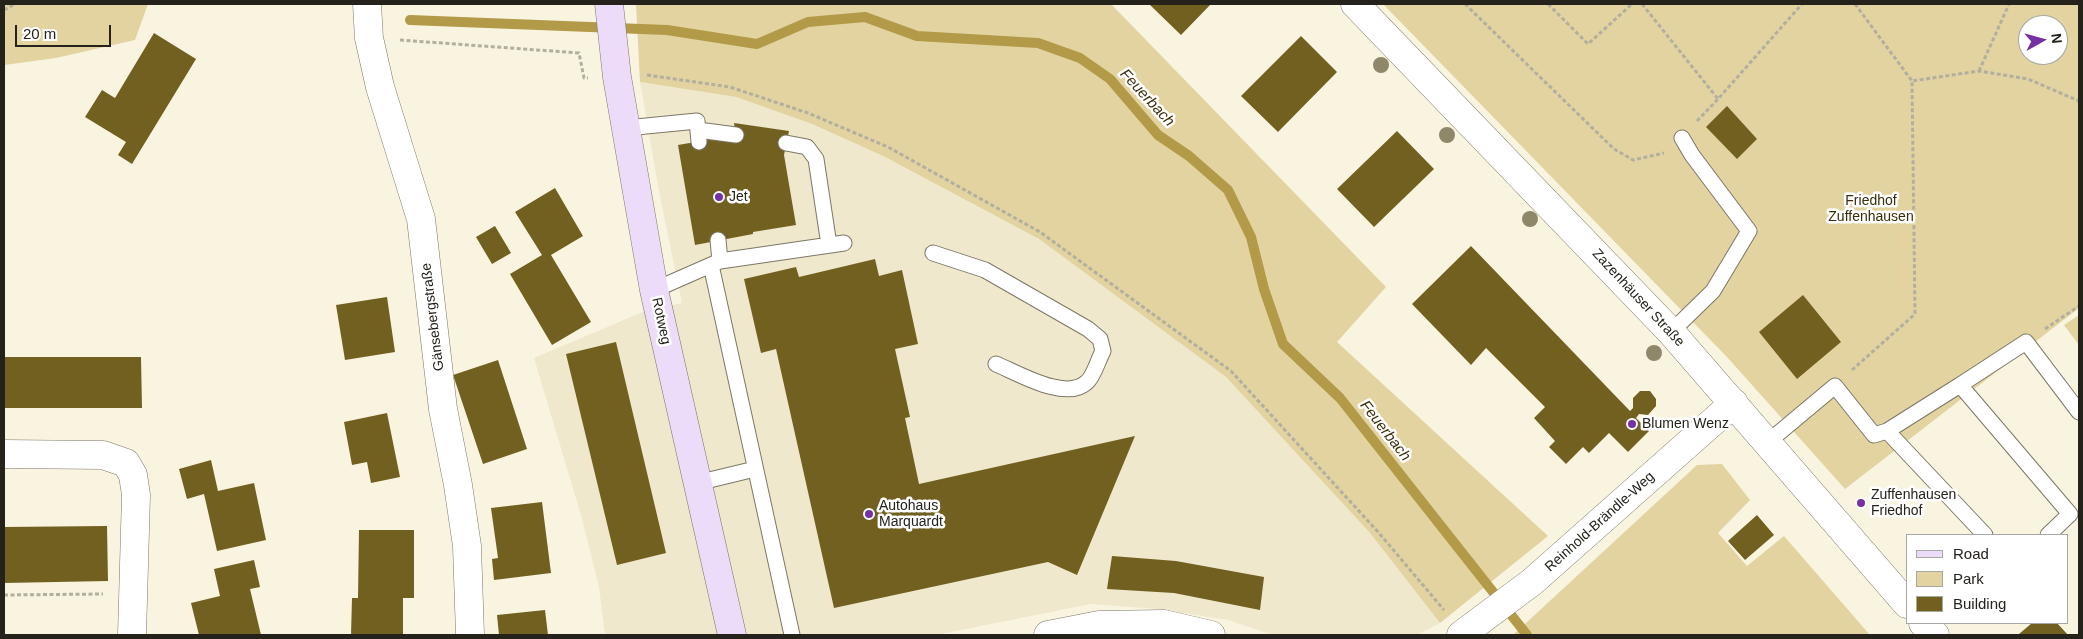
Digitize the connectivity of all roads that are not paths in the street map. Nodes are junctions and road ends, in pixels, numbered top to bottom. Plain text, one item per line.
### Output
1 (367, 4) edge
2 (609, 4) edge
3 (1355, 4) edge
4 (626, 128) junction
5 (736, 135) dead end
6 (1682, 138) road end
7 (786, 143) dead end
8 (718, 240) dead end
9 (844, 242) dead end
10 (828, 245) junction
11 (933, 253) dead end
12 (715, 263) junction
13 (654, 290) junction
14 (1671, 332) junction
15 (996, 364) dead end
16 (1960, 384) junction
17 (1734, 403) junction
18 (2079, 412) edge
19 (1887, 431) junction
20 (1768, 442) junction
21 (4, 454) edge
22 (755, 469) junction
23 (697, 483) junction
24 (2074, 509) edge
25 (1984, 534) edge
26 (2049, 534) edge
27 (1906, 603) edge
28 (1924, 624) edge
29 (1470, 630) edge
30 (132, 635) edge
31 (470, 635) edge
32 (732, 635) edge
33 (792, 635) edge
34 (1048, 635) edge
35 (1211, 635) edge
36 (1934, 635) edge

1 - 31 street, Gänsebergstraße
2 - 4 main road, Rotweg
3 - 14 street, Zazenhäuser Straße
4 - 5 lane
4 - 13 main road, Rotweg
6 - 14 lane
7 - 10 lane
8 - 12 lane
9 - 10 lane
10 - 12 lane
11 - 15 lane
12 - 13 lane
12 - 22 lane
13 - 23 main road, Rotweg
14 - 17 street, Zazenhäuser Straße
16 - 18 lane
16 - 19 lane
16 - 24 lane
17 - 20 street, Zazenhäuser Straße
17 - 29 street, Reinhold-Brändle-Weg
19 - 20 lane
19 - 25 lane
20 - 27 street, Zazenhäuser Straße
21 - 30 street
22 - 23 lane
22 - 33 lane
23 - 32 main road, Rotweg
24 - 26 lane
28 - 36 street
34 - 35 street

